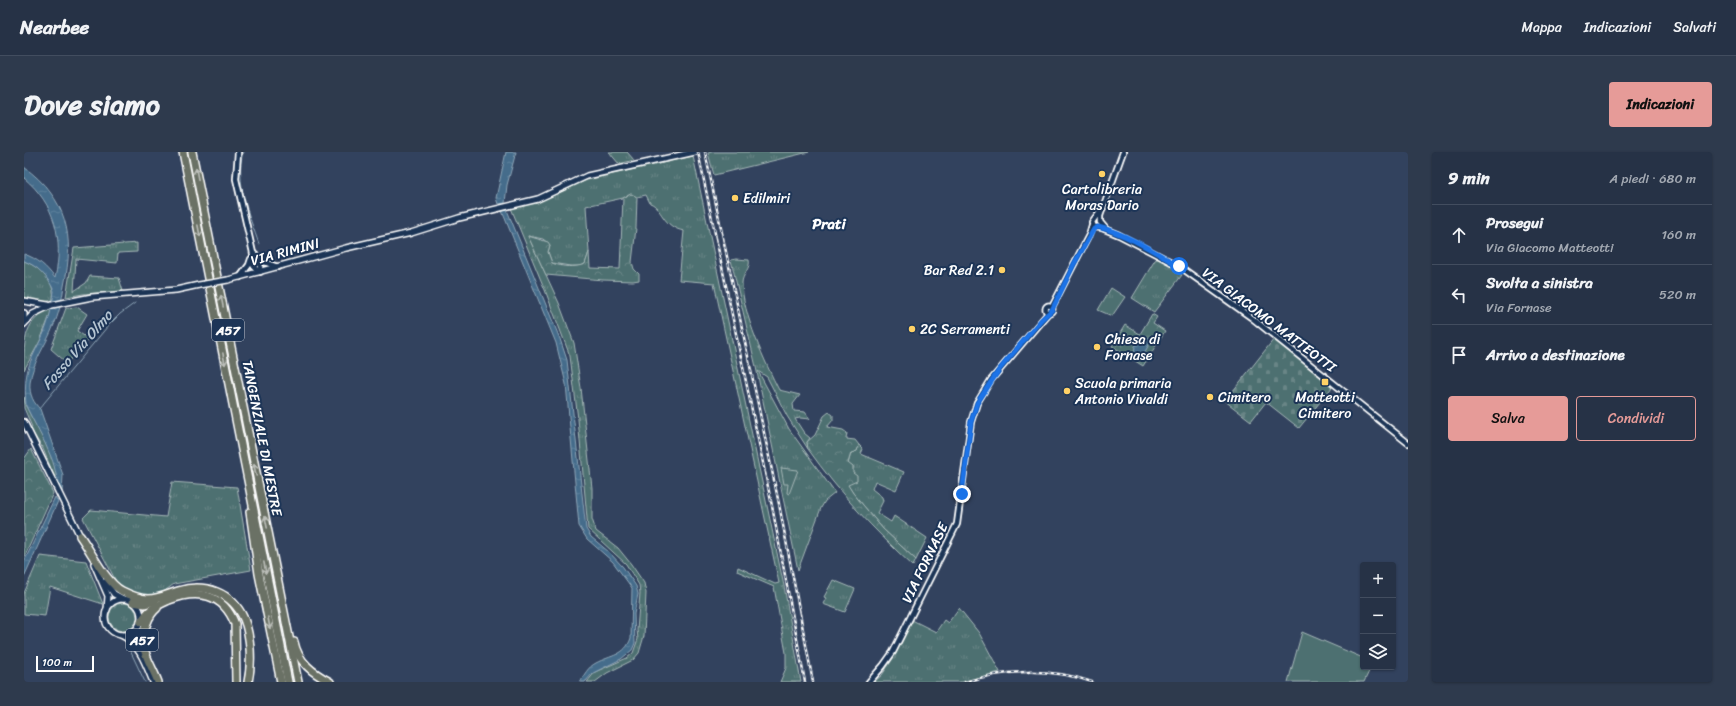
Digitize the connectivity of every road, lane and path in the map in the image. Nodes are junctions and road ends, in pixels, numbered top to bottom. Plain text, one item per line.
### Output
1 (183, 152) edge
2 (192, 152) edge
3 (238, 152) edge
4 (695, 152) edge
5 (1123, 152) edge
6 (1097, 223) junction
7 (253, 253) junction
8 (278, 267) junction
9 (259, 272) junction
10 (240, 277) junction
11 (24, 300) edge
12 (50, 305) junction
13 (24, 313) edge
14 (24, 322) edge
15 (24, 422) edge
16 (1408, 443) edge
17 (247, 474) junction
18 (80, 536) junction
19 (99, 573) junction
20 (279, 588) junction
21 (123, 599) junction
22 (163, 600) junction
23 (133, 602) junction
24 (107, 610) junction
25 (139, 624) junction
26 (121, 634) junction
27 (141, 655) junction
28 (153, 682) edge
29 (158, 682) edge
30 (236, 682) edge
31 (248, 682) edge
32 (281, 682) edge
33 (288, 682) edge
34 (298, 682) edge
35 (330, 682) edge
36 (869, 682) edge

1 -> 17 highway, TANGENZIALE DI MESTRE / A57
20 -> 2 highway, TANGENZIALE DI MESTRE / A57
3 - 7 street
4 - 8 main road, VIA RIMINI
5 - 6 street, VIA FORNASE
6 - 16 street, VIA GIACOMO MATTEOTTI
6 - 36 street, VIA FORNASE
7 - 8 street
7 - 9 street
7 - 10 street
8 - 9 main road, VIA RIMINI
9 - 10 main road, VIA RIMINI
10 - 12 main road, VIA RIMINI, bridge
11 - 12 main road
12 - 14 main road
13 - 14 main road
15 - 18 main road
17 -> 32 highway, A57
17 -> 33 highway, TANGENZIALE DI MESTRE / A57
18 - 19 main road
18 - 22 highway, A57
19 - 21 main road
19 - 24 main road
20 - 34 highway, TANGENZIALE DI MESTRE / A57
20 - 35 highway, A57
21 - 23 main road
21 - 24 main road
22 - 23 highway, A57
22 - 25 highway, A57
22 - 29 highway, A57
22 - 30 highway, A57
22 - 31 highway, A57
23 - 25 main road
24 - 26 main road
25 - 26 main road
25 - 27 main road
26 - 27 main road
27 - 28 main road

